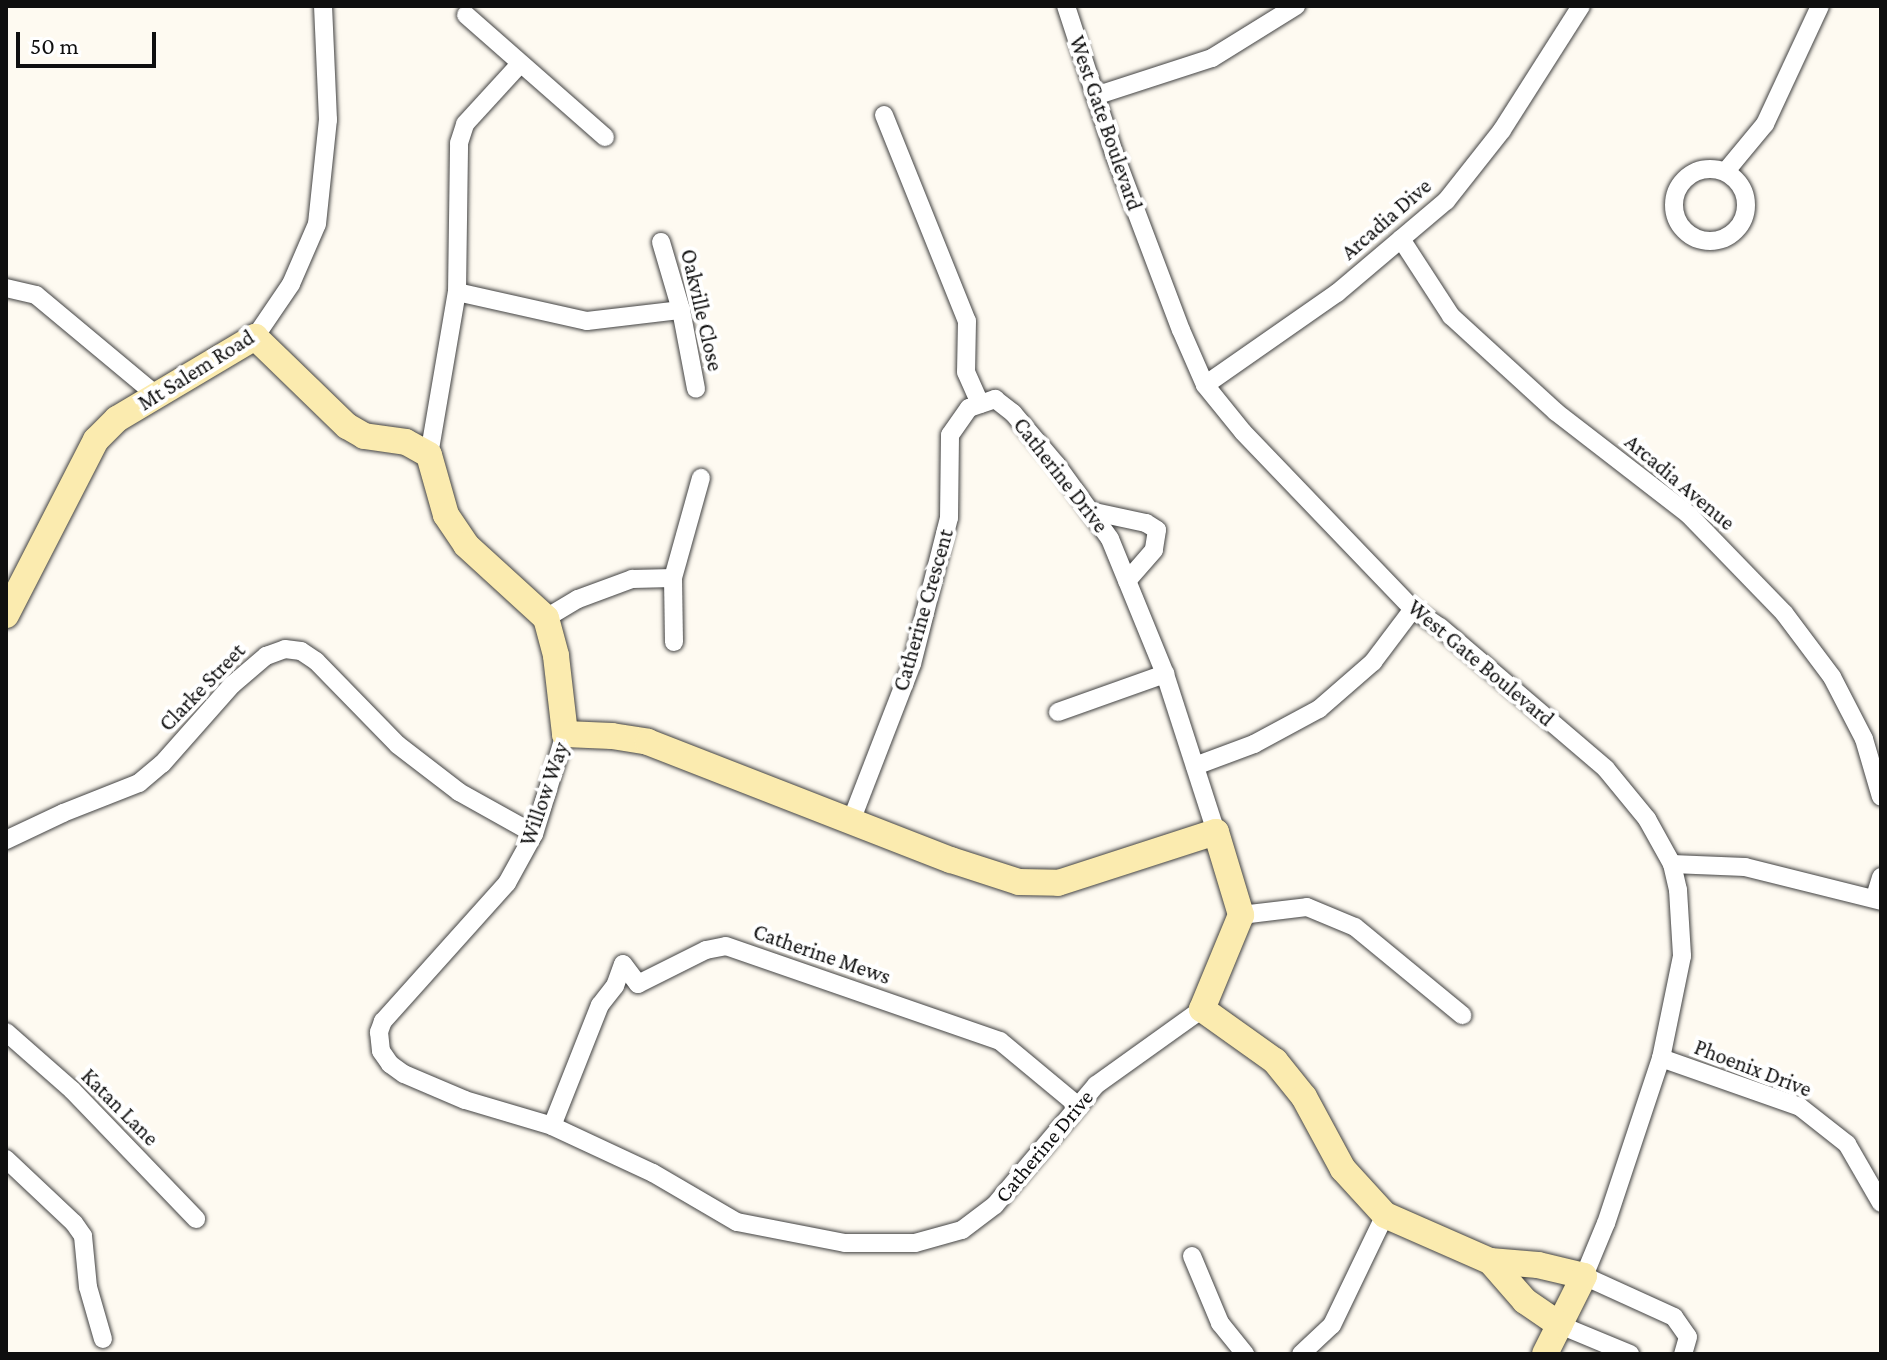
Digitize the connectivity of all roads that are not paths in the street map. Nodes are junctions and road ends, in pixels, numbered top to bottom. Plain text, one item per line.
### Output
1 (320, 6) edge
2 (1066, 6) edge
3 (1296, 6) edge
4 (1581, 6) edge
5 (1820, 6) edge
6 (466, 15) dead end
7 (520, 64) junction
8 (1095, 96) junction
9 (884, 115) dead end
10 (605, 137) dead end
11 (1726, 171) junction
12 (1401, 239) junction
13 (661, 242) dead end
14 (6, 288) edge
15 (457, 292) junction
16 (681, 310) junction
17 (255, 337) junction
18 (1205, 385) junction
19 (696, 389) dead end
20 (156, 395) junction
21 (980, 404) junction
22 (429, 455) junction
23 (701, 478) dead end
24 (1090, 511) junction
25 (673, 578) junction
26 (1127, 581) junction
27 (1413, 609) junction
28 (6, 615) edge
29 (546, 618) junction
30 (674, 642) dead end
31 (1165, 674) junction
32 (1058, 712) dead end
33 (565, 734) junction
34 (1195, 766) junction
35 (1881, 797) edge
36 (851, 821) junction
37 (1216, 832) junction
38 (534, 834) junction
39 (6, 840) edge
40 (1672, 864) junction
41 (1881, 877) edge
42 (1878, 899) edge
43 (1241, 915) junction
44 (1202, 1009) junction
45 (1462, 1015) dead end
46 (6, 1032) edge
47 (379, 1032) joint
48 (1661, 1058) junction
49 (1077, 1105) junction
50 (552, 1126) junction
51 (6, 1159) edge
52 (1881, 1203) edge
53 (1385, 1215) junction
54 (196, 1219) dead end
55 (1192, 1256) dead end
56 (1490, 1261) junction
57 (1584, 1276) junction
58 (1560, 1325) junction
59 (103, 1339) dead end
60 (1245, 1354) edge
61 (1301, 1354) edge
62 (1545, 1354) edge
63 (1630, 1354) edge
64 (1683, 1354) edge

1 - 17 street, Mt Salem Road
2 - 8 street, West Gate Boulevard
3 - 8 street
4 - 12 street, Arcadia Dive
5 - 11 street
6 - 7 street
7 - 10 street
7 - 15 street
8 - 18 street, West Gate Boulevard
9 - 21 street
11 - 11 street
12 - 18 street, Arcadia Dive
12 - 35 street, Arcadia Avenue
13 - 16 street, Oakville Close
14 - 20 street
15 - 16 street
15 - 22 street
16 - 19 street, Oakville Close
17 - 20 street, Mt Salem Road
17 - 22 street
18 - 27 street, West Gate Boulevard
20 - 28 street, Mt Salem Road
21 - 24 street, Catherine Drive
21 - 36 street, Catherine Crescent
22 - 29 street
23 - 25 street
24 - 26 street, Catherine Drive
24 - 26 street
25 - 29 street
25 - 30 street
26 - 31 street, Catherine Drive
27 - 34 street
27 - 40 street, West Gate Boulevard
29 - 33 street, Willow Way
31 - 32 street
31 - 34 street, Catherine Drive
33 - 36 street
33 - 38 street, Willow Way
34 - 37 street, Catherine Drive
36 - 37 street
37 - 43 street, Catherine Drive
38 - 39 street, Clarke Street
38 - 47 street, Willow Way
40 - 42 street
40 - 48 street, West Gate Boulevard
41 - 42 street
43 - 44 street
43 - 45 street
44 - 49 street, Catherine Drive
44 - 53 street
46 - 54 street, Katan Lane
47 - 50 street, Catherine Drive
48 - 52 street, Phoenix Drive
48 - 57 street, West Gate Boulevard
49 - 50 street, Catherine Drive
49 - 50 street, Catherine Mews
51 - 59 street
53 - 56 street
53 - 61 street
55 - 60 street
56 - 57 street
56 - 58 street
57 - 58 street, West Gate Boulevard
57 - 64 street
58 - 62 street, West Gate Boulevard
58 - 63 street

